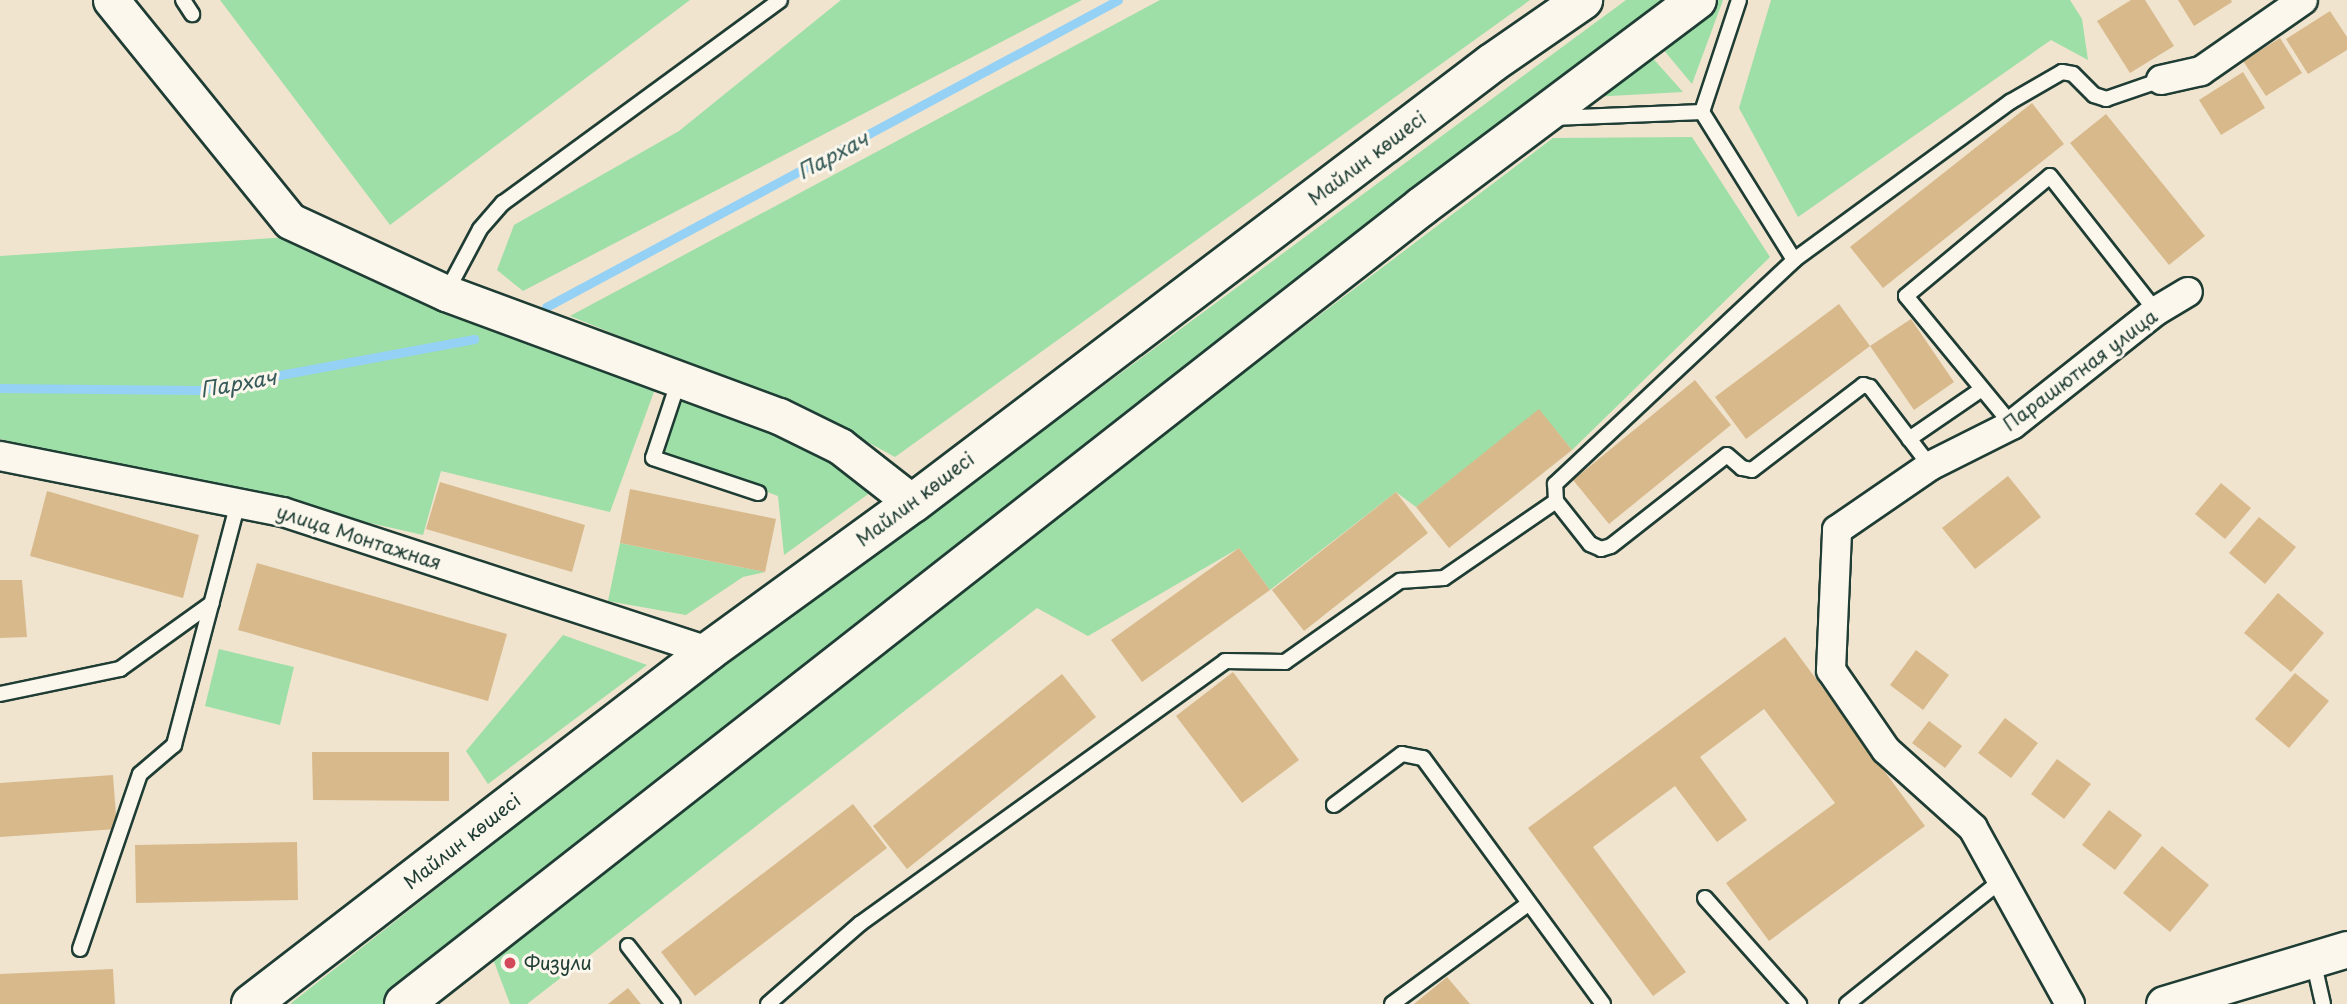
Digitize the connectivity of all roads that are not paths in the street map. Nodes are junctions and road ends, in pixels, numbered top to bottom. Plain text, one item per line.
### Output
1 (111, 0) edge
2 (183, 0) edge
3 (780, 0) edge
4 (1583, 0) edge
5 (1698, 0) edge
6 (1740, 0) edge
7 (2303, 0) edge
8 (191, 13) dead end
9 (2161, 80) joint
10 (1702, 112) junction
11 (1538, 119) junction
12 (1794, 260) junction
13 (2188, 292) dead end
14 (446, 293) junction
15 (2156, 312) junction
16 (679, 378) junction
17 (1982, 389) junction
18 (2012, 425) junction
19 (1909, 439) junction
20 (0, 456) edge
21 (1930, 466) junction
22 (758, 493) dead end
23 (1556, 501) junction
24 (238, 502) junction
25 (913, 503) junction
26 (212, 603) junction
27 (709, 651) junction
28 (0, 694) edge
29 (1334, 805) dead end
30 (2002, 880) junction
31 (1705, 898) dead end
32 (1528, 904) junction
33 (628, 946) dead end
34 (80, 948) dead end
35 (2347, 949) edge
36 (2313, 959) junction
37 (251, 1004) edge
38 (404, 1004) edge
39 (673, 1004) edge
40 (768, 1004) edge
41 (1392, 1004) edge
42 (1603, 1004) edge
43 (1799, 1004) edge
44 (1847, 1004) edge
45 (2070, 1004) edge
46 (2164, 1004) edge
47 (2323, 1004) edge

1 - 14 street
2 - 8 lane
3 - 14 lane
4 - 25 main road, Майлин көшесі
5 - 11 main road
6 - 10 lane
7 - 9 street
9 - 12 lane
10 - 11 lane
10 - 12 lane
11 - 38 main road
12 - 23 lane
13 - 15 street, Парашютная улица
14 - 16 street
15 - 17 lane
15 - 18 street, Парашютная улица
16 - 22 lane
16 - 25 street
17 - 18 lane
17 - 19 lane
18 - 21 street, Парашютная улица
19 - 21 lane
19 - 23 lane
20 - 24 street, улица Монтажная
21 - 30 street, Парашютная улица
23 - 40 lane
24 - 26 lane
24 - 27 street, улица Монтажная
25 - 27 main road, Майлин көшесі
26 - 28 lane
26 - 34 lane
27 - 37 main road, Майлин көшесі
29 - 32 lane
30 - 44 lane
30 - 45 street, Парашютная улица
31 - 43 lane
32 - 41 lane
32 - 42 lane
33 - 39 lane
35 - 36 street
36 - 46 street
36 - 47 lane

